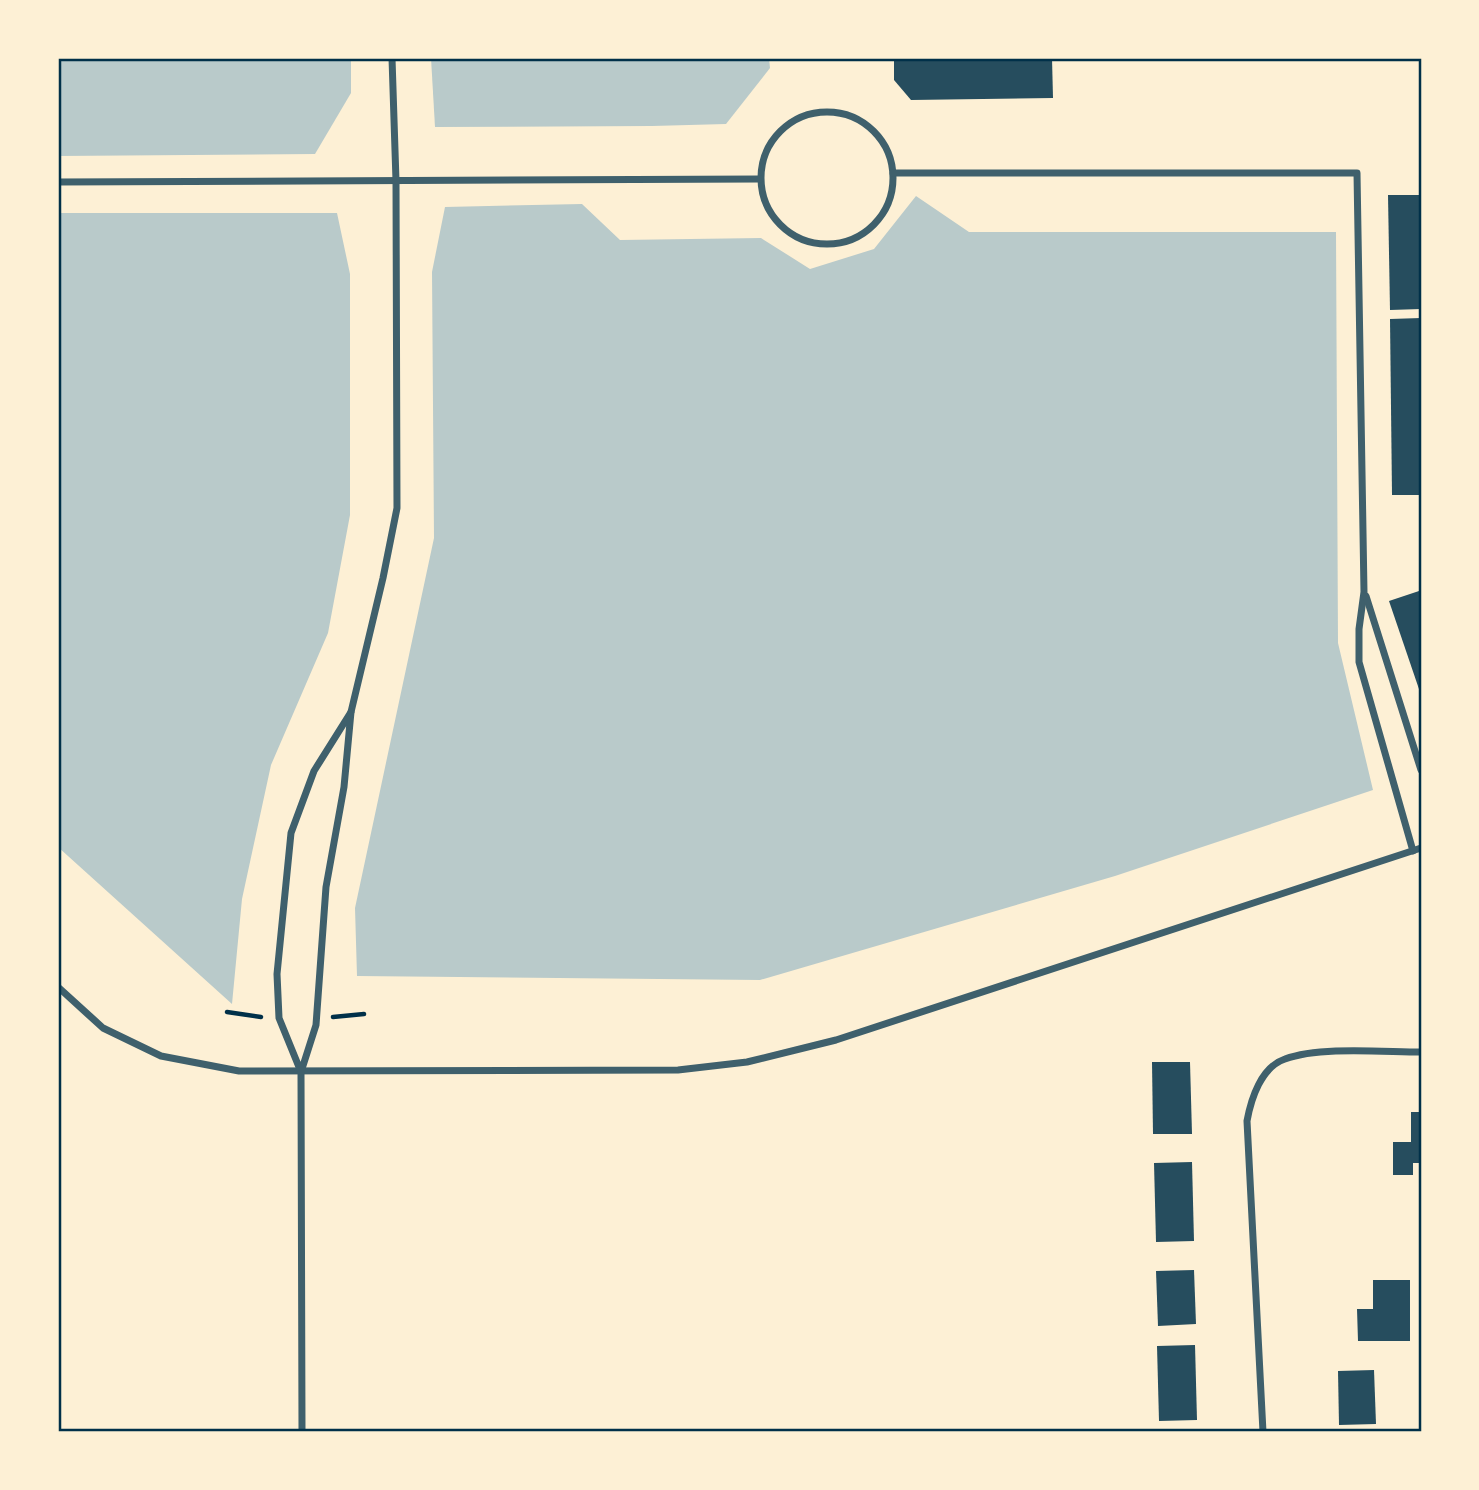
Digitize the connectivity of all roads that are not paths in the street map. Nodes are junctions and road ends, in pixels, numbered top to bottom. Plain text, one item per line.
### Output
1 (393, 58) edge
2 (893, 173) junction
3 (760, 179) junction
4 (396, 181) junction
5 (58, 182) edge
6 (1364, 592) junction
7 (351, 712) junction
8 (1421, 770) edge
9 (1421, 848) edge
10 (1413, 852) junction
11 (58, 987) edge
12 (1421, 1052) edge
13 (301, 1072) junction
14 (302, 1432) edge
15 (1263, 1432) edge

1 - 4 street
2 - 3 street
2 - 3 street
2 - 6 street
3 - 4 street
4 - 5 street
4 - 7 street
6 - 8 street
6 - 10 street
7 - 13 street
7 - 13 street
9 - 10 street
10 - 13 street
11 - 13 street
12 - 15 street
13 - 14 street

